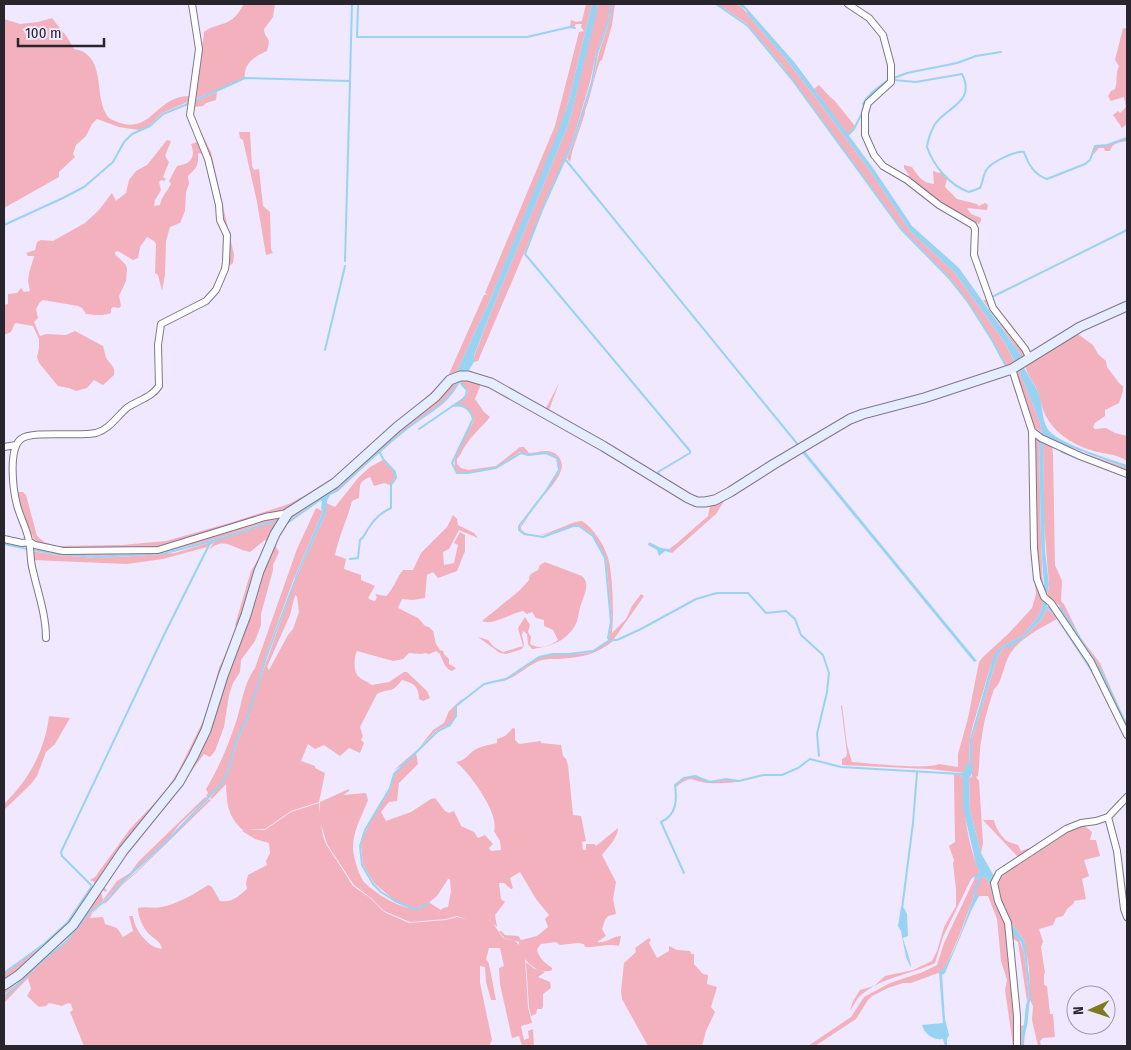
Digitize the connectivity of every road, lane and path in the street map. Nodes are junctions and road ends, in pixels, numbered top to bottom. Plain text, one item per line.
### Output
1 (192, 4) edge
2 (848, 4) edge
3 (1127, 306) edge
4 (1026, 361) junction
5 (1012, 369) junction
6 (1032, 431) junction
7 (16, 445) junction
8 (4, 447) edge
9 (1127, 474) edge
10 (288, 513) junction
11 (4, 538) edge
12 (30, 542) junction
13 (46, 638) dead end
14 (1127, 735) edge
15 (1127, 797) edge
16 (1108, 817) junction
17 (1127, 917) edge
18 (4, 985) edge
19 (1017, 1046) edge

1 - 7 street
2 - 4 street
3 - 4 street
4 - 5 street
5 - 6 street
5 - 10 street
6 - 9 street
6 - 14 street
7 - 8 street
7 - 12 street
10 - 12 street
10 - 18 street
11 - 12 street
12 - 13 street
15 - 16 street
16 - 17 street
16 - 19 street

